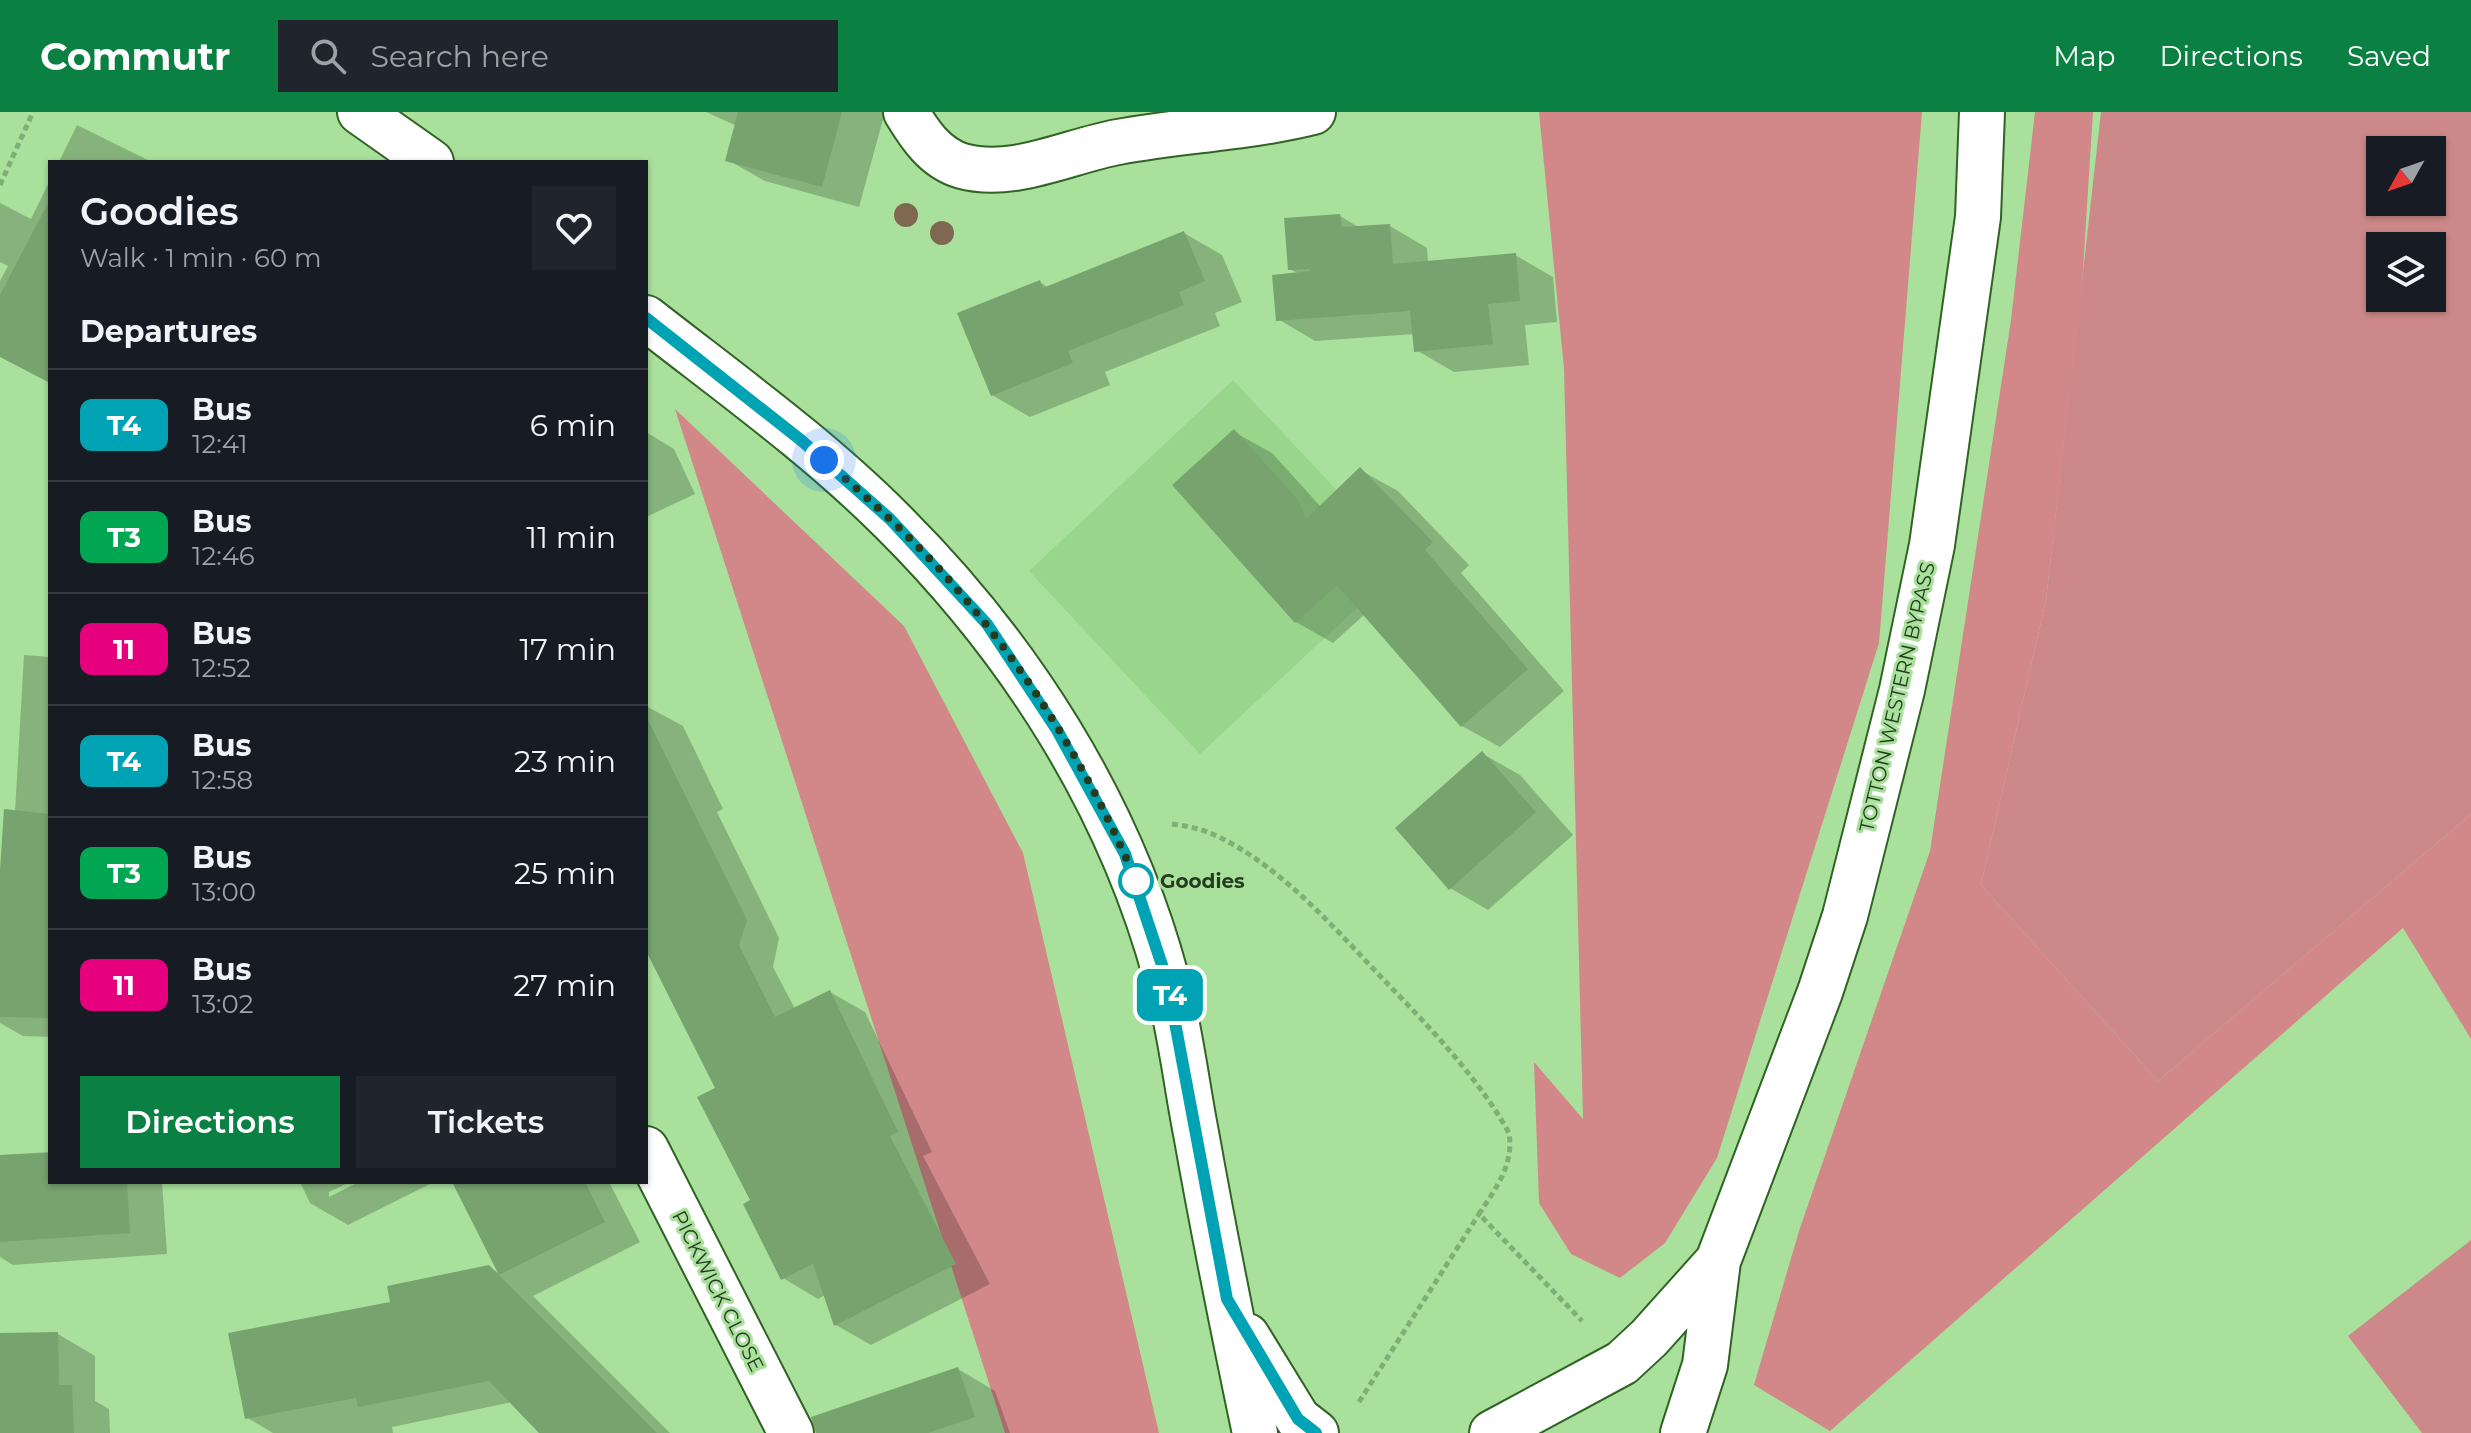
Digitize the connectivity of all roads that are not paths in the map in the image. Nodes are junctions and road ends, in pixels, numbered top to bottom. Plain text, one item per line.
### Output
1 (360, 112) edge
2 (906, 112) edge
3 (1313, 112) edge
4 (1982, 112) edge
5 (428, 160) edge
6 (648, 320) edge
7 (648, 1153) edge
8 (1718, 1261) junction
9 (1227, 1299) junction
10 (791, 1433) edge
11 (1255, 1433) edge
12 (1316, 1433) edge
13 (1492, 1433) edge
14 (1683, 1433) edge

1 - 5 main road
2 - 3 main road
4 - 8 main road, TOTTON WESTERN BYPASS
6 - 9 main road
7 - 10 main road, PICKWICK CLOSE
8 - 13 main road, TOTTON WESTERN BYPASS
8 - 14 main road, TOTTON WESTERN BYPASS
9 - 11 main road
9 - 12 main road

